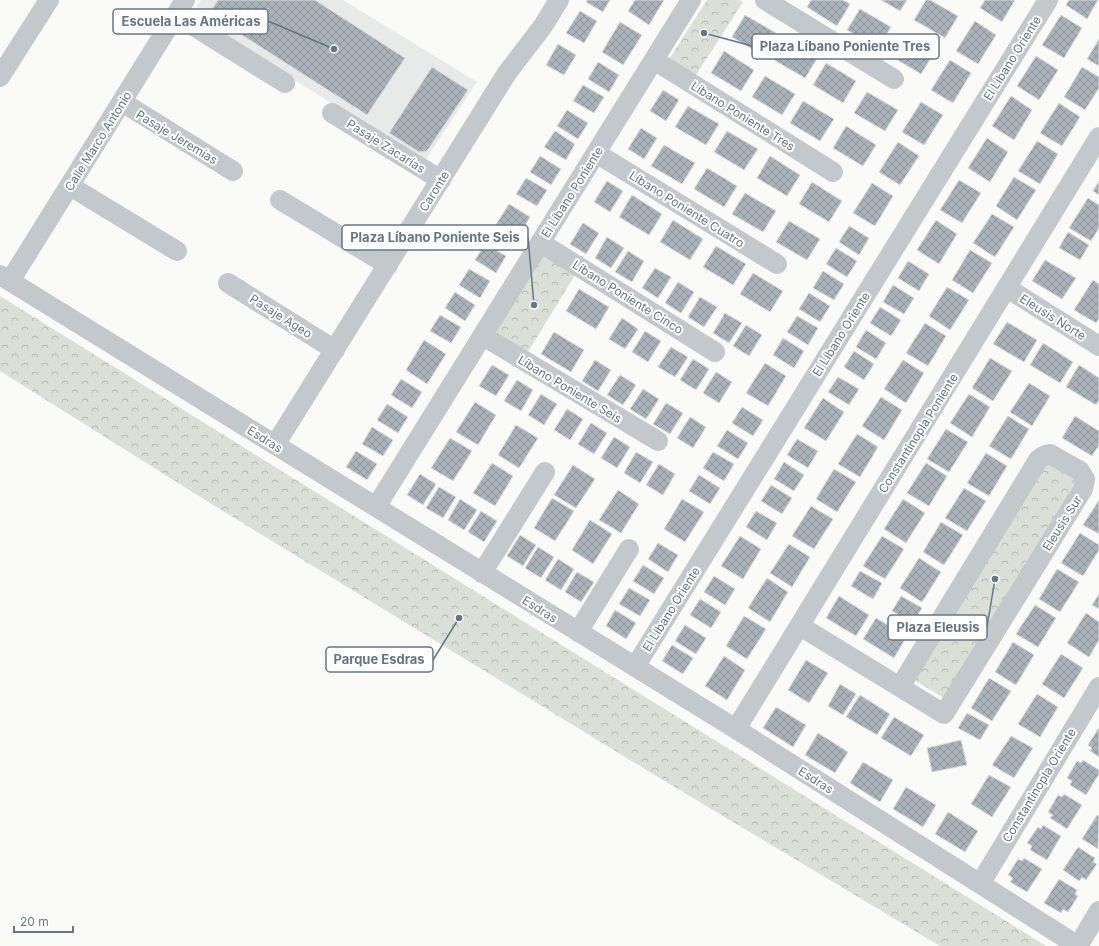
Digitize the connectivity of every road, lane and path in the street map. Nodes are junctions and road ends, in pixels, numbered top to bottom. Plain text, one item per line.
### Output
1 (49, 0) edge
2 (559, 0) edge
3 (691, 0) edge
4 (765, 0) edge
5 (1048, 0) edge
6 (181, 7) edge
7 (654, 60) junction
8 (0, 77) edge
9 (894, 79) dead end
10 (285, 83) dead end
11 (122, 102) junction
12 (332, 112) dead end
13 (1099, 138) edge
14 (596, 153) junction
15 (233, 171) dead end
16 (833, 172) dead end
17 (441, 180) junction
18 (70, 186) junction
19 (280, 200) dead end
20 (541, 242) junction
21 (177, 251) dead end
22 (777, 264) dead end
23 (388, 265) junction
24 (5, 278) edge
25 (228, 283) dead end
26 (1007, 288) junction
27 (482, 336) junction
28 (1099, 346) edge
29 (335, 350) junction
30 (715, 352) dead end
31 (658, 441) dead end
32 (276, 445) junction
33 (544, 472) dead end
34 (376, 507) junction
35 (629, 549) dead end
36 (482, 573) junction
37 (800, 626) junction
38 (578, 632) junction
39 (635, 667) junction
40 (900, 687) junction
41 (1099, 687) edge
42 (736, 729) junction
43 (980, 884) junction
44 (1099, 911) edge
45 (1078, 946) edge

1 - 8 street
2 - 17 street, Caronte
3 - 7 street, El Líbano Poniente
4 - 9 street
5 - 39 street, El Líbano Oriente
6 - 10 street
6 - 11 street, Calle Marco Antonio
7 - 14 street, El Líbano Poniente
7 - 16 street, Líbano Poniente Tres
11 - 15 street, Pasaje Jeremías
11 - 18 street, Calle Marco Antonio
12 - 17 street, Pasaje Zacarías
13 - 26 street, Constantinopla Poniente
14 - 20 street, El Líbano Poniente
14 - 22 street, Líbano Poniente Cuatro
17 - 23 street, Caronte
18 - 21 street
18 - 24 street, Calle Marco Antonio
19 - 23 street
20 - 27 street, El Líbano Poniente
20 - 30 street, Líbano Poniente Cinco
23 - 29 street, Caronte
24 - 32 street, Esdras
25 - 29 street, Pasaje Ageo
26 - 28 street, Eleusis Norte
26 - 37 street, Constantinopla Poniente
27 - 31 street, Líbano Poniente Seis
27 - 34 street, El Líbano Poniente
29 - 32 street, Caronte
32 - 34 street, Esdras
33 - 36 street
34 - 36 street, Esdras
35 - 38 street
36 - 38 street, Esdras
37 - 40 street, Eleusis Sur
37 - 42 street, Constantinopla Poniente
38 - 39 street, Esdras
39 - 42 street, Esdras
40 - 40 street, Eleusis Sur
41 - 43 street, Constantinopla Oriente
42 - 43 street, Esdras
43 - 45 street, Esdras
44 - 45 street

